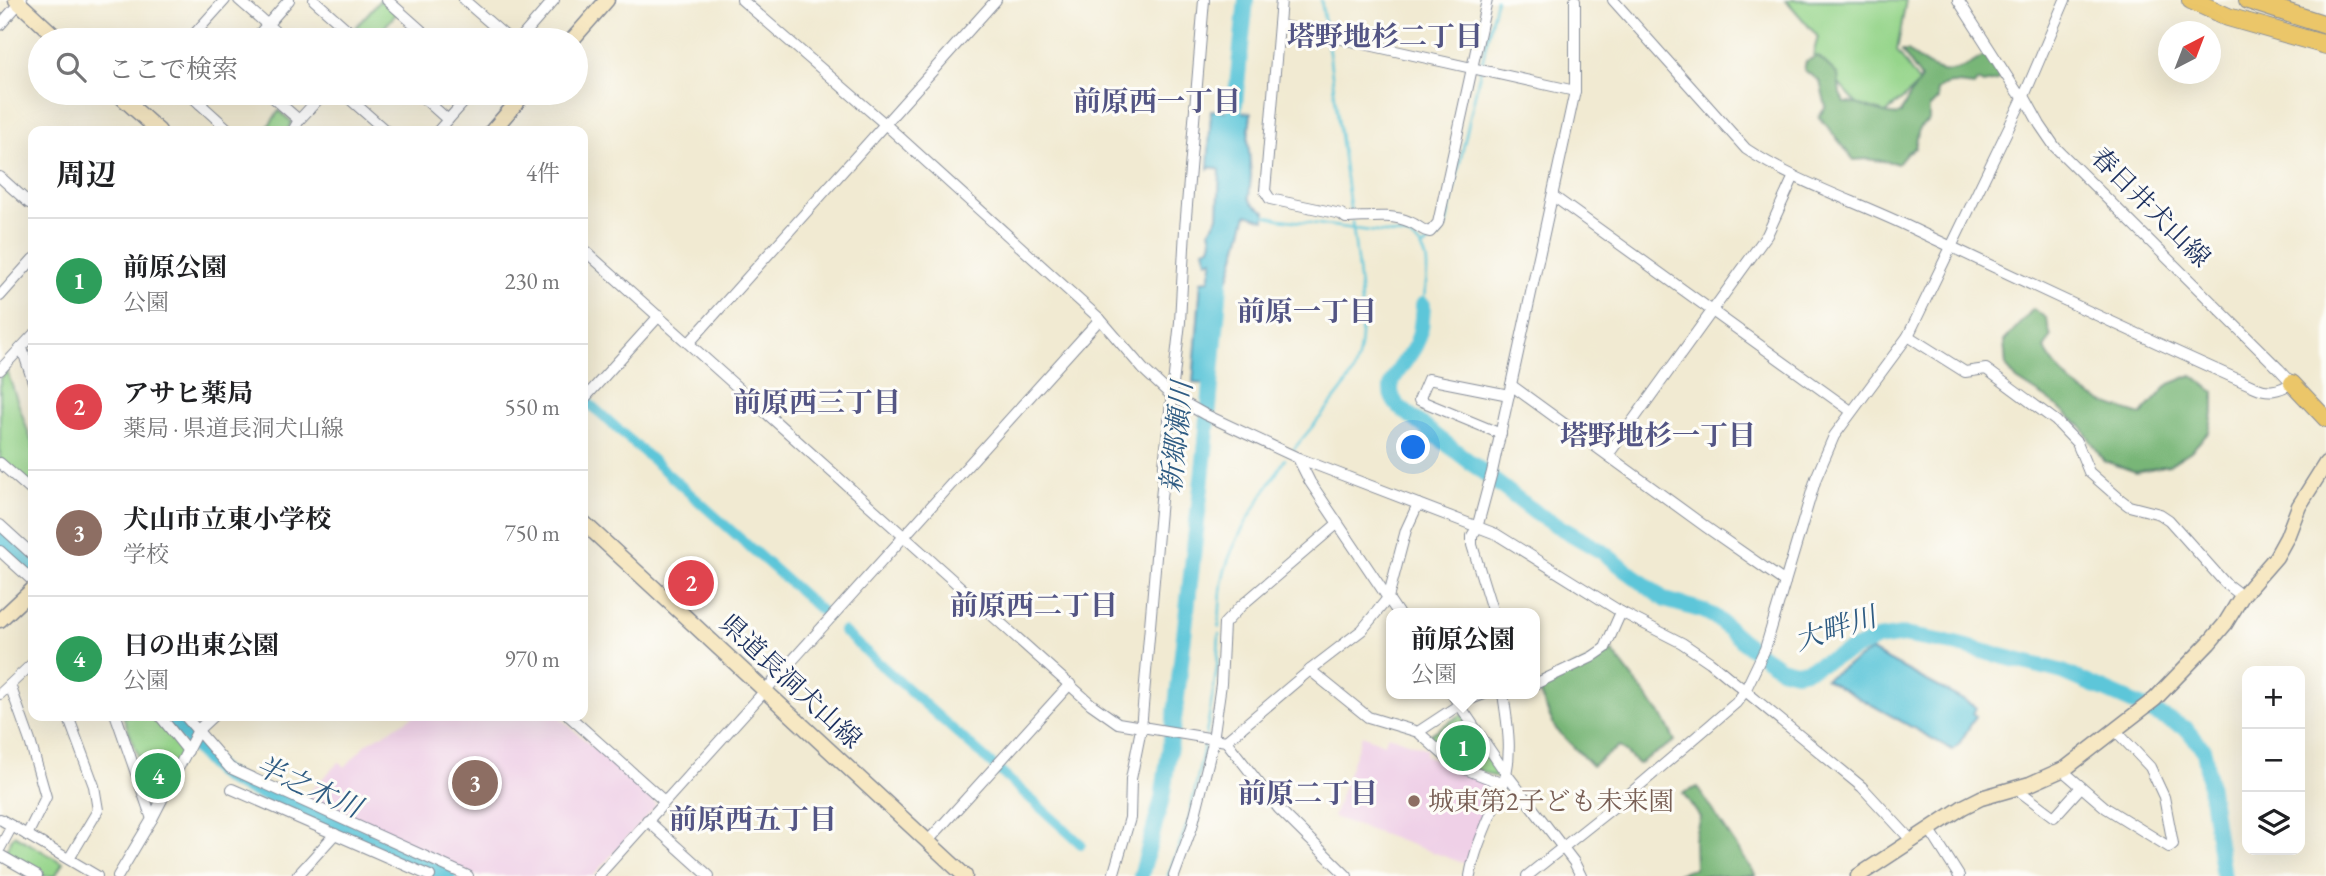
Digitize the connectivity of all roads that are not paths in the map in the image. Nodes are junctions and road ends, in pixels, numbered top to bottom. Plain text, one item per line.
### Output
1 (225, 0) edge
2 (239, 0) edge
3 (289, 0) edge
4 (314, 0) edge
5 (387, 0) edge
6 (464, 0) edge
7 (607, 0) edge
8 (742, 0) edge
9 (996, 0) edge
10 (1204, 0) edge
11 (1281, 0) edge
12 (1487, 0) edge
13 (1575, 0) edge
14 (1613, 0) edge
15 (1958, 0) edge
16 (2065, 0) edge
17 (2192, 0) edge
18 (2248, 0) edge
19 (19, 1) edge
20 (550, 2) edge
21 (267, 24) junction
22 (0, 25) edge
23 (1279, 25) junction
24 (2326, 25) edge
25 (47, 28) edge
26 (200, 28) edge
27 (264, 28) edge
28 (272, 28) edge
29 (346, 28) edge
30 (418, 28) edge
31 (496, 28) edge
32 (529, 28) edge
33 (582, 28) edge
34 (2326, 37) edge
35 (2326, 45) edge
36 (1472, 69) junction
37 (1575, 91) junction
38 (2024, 96) junction
39 (201, 105) edge
40 (282, 105) edge
41 (313, 105) edge
42 (357, 105) edge
43 (431, 105) edge
44 (461, 105) edge
45 (515, 105) edge
46 (132, 107) edge
47 (299, 120) junction
48 (448, 120) junction
49 (885, 124) junction
50 (149, 126) edge
51 (224, 126) edge
52 (296, 126) edge
53 (380, 126) edge
54 (443, 126) edge
55 (496, 126) edge
56 (1794, 176) junction
57 (0, 177) edge
58 (1553, 196) junction
59 (28, 202) edge
60 (1951, 247) junction
61 (588, 253) edge
62 (28, 265) edge
63 (0, 296) edge
64 (1712, 312) junction
65 (659, 316) junction
66 (1100, 319) junction
67 (1908, 335) junction
68 (28, 341) edge
69 (689, 344) junction
70 (22, 348) junction
71 (28, 367) edge
72 (0, 370) edge
73 (2292, 383) junction
74 (1510, 390) junction
75 (588, 394) edge
76 (1172, 396) junction
77 (1851, 411) junction
78 (2326, 419) edge
79 (1501, 434) junction
80 (1608, 455) junction
81 (1298, 458) junction
82 (0, 463) edge
83 (2326, 463) edge
84 (28, 488) edge
85 (1418, 504) junction
86 (1337, 524) junction
87 (0, 525) edge
88 (588, 527) edge
89 (1477, 528) junction
90 (904, 536) junction
91 (28, 550) edge
92 (0, 551) edge
93 (28, 576) edge
94 (1785, 582) junction
95 (28, 594) edge
96 (2242, 596) junction
97 (1388, 598) junction
98 (1395, 608) edge
99 (1491, 608) edge
100 (1621, 612) junction
101 (0, 620) edge
102 (28, 668) edge
103 (1310, 670) junction
104 (1540, 682) edge
105 (1070, 684) junction
106 (10, 685) junction
107 (766, 691) junction
108 (1745, 691) junction
109 (0, 694) edge
110 (1455, 699) edge
111 (1470, 699) edge
112 (1504, 699) edge
113 (1460, 706) junction
114 (70, 721) edge
115 (118, 721) edge
116 (164, 721) edge
117 (188, 721) edge
118 (209, 721) edge
119 (575, 721) edge
120 (1140, 729) junction
121 (2116, 731) junction
122 (1418, 732) junction
123 (197, 734) junction
124 (1213, 739) junction
125 (1226, 741) junction
126 (188, 751) junction
127 (2062, 770) junction
128 (1505, 772) junction
129 (1503, 784) junction
130 (2019, 787) junction
131 (2081, 787) junction
132 (232, 789) dead end
133 (664, 801) junction
134 (152, 819) junction
135 (0, 820) edge
136 (647, 820) junction
137 (12, 826) junction
138 (1930, 830) junction
139 (335, 834) junction
140 (27, 835) junction
141 (1911, 840) junction
142 (928, 841) junction
143 (0, 848) edge
144 (1563, 848) junction
145 (0, 855) edge
146 (69, 859) junction
147 (1338, 867) junction
148 (37, 876) edge
149 (97, 876) edge
150 (118, 876) edge
151 (297, 876) edge
152 (430, 876) edge
153 (468, 876) edge
154 (598, 876) edge
155 (709, 876) edge
156 (965, 876) edge
157 (1113, 876) edge
158 (1174, 876) edge
159 (1329, 876) edge
160 (1347, 876) edge
161 (1470, 876) edge
162 (1527, 876) edge
163 (1581, 876) edge
164 (1858, 876) edge
165 (1959, 876) edge

1 - 26 street
2 - 21 street
3 - 21 street
4 - 29 street
5 - 30 street
6 - 31 street
7 - 33 main road
8 - 49 street
9 - 49 street
10 - 76 street
11 - 23 street
12 - 36 street
13 - 37 street
14 - 56 street
15 - 38 street, 春日井犬山線
16 - 38 street
17 - 34 highway
17 - 35 highway
18 - 24 highway
19 - 22 street
19 - 25 main road
20 - 32 street
21 - 27 street
21 - 28 street
23 - 36 street
23 - 36 street
36 - 37 street
37 - 58 street
38 - 60 street
38 - 73 street, 春日井犬山線
39 - 51 street
40 - 47 street
41 - 47 street
42 - 53 street
43 - 48 street
44 - 48 street
45 - 55 main road
46 - 50 main road
47 - 52 street
48 - 54 street
49 - 66 street
49 - 69 street
56 - 60 street
56 - 64 street
57 - 59 street
58 - 64 street
58 - 74 street
60 - 67 street
60 - 73 street
61 - 65 street
62 - 63 street
64 - 77 street
64 - 80 street
65 - 69 street
65 - 75 street
66 - 76 street
66 - 90 street
67 - 77 street
67 - 96 street
68 - 70 street
69 - 90 street
70 - 71 street
70 - 72 street
73 - 78 main road, 春日井犬山線
74 - 79 street
74 - 79 street
74 - 80 street
76 - 81 street
76 - 120 street
77 - 94 street
79 - 89 street
80 - 94 street
81 - 85 street
81 - 86 street
82 - 84 street
83 - 96 main road
85 - 89 street
85 - 97 street
86 - 97 street
86 - 124 street
87 - 91 street
88 - 107 main road, 県道長洞犬山線
89 - 99 street
89 - 100 street
90 - 105 street
90 - 107 street
92 - 93 street
94 - 108 street
95 - 101 main road
96 - 121 main road
97 - 98 street
97 - 103 street
100 - 104 street
100 - 108 street
102 - 106 street
103 - 122 street
103 - 125 street
105 - 120 street
105 - 142 street
106 - 109 street
106 - 140 street
107 - 133 street
107 - 142 main road, 県道長洞犬山線
108 - 141 street
108 - 144 street
110 - 113 street
111 - 113 street
112 - 128 street
113 - 122 street
113 - 128 street
114 - 146 street
115 - 134 street
116 - 126 street
117 - 123 street
118 - 123 street
119 - 133 street
120 - 124 street
120 - 157 street
121 - 127 main road
121 - 131 street
122 - 129 street
123 - 126 street
123 - 153 street
124 - 125 street
124 - 158 street
125 - 147 street
126 - 134 street
127 - 130 main road
127 - 131 street
128 - 129 street
128 - 144 street
129 - 161 street
130 - 131 street
130 - 138 main road
132 - 139 street
133 - 136 street
134 - 150 street
135 - 137 street
136 - 154 street
136 - 155 street
137 - 140 street
137 - 143 street
138 - 141 main road
138 - 165 street
139 - 151 street
139 - 152 street
140 - 146 street
141 - 164 main road
142 - 156 main road, 県道長洞犬山線
144 - 162 street
144 - 163 street
145 - 148 street
146 - 149 street
147 - 159 street
147 - 160 street

